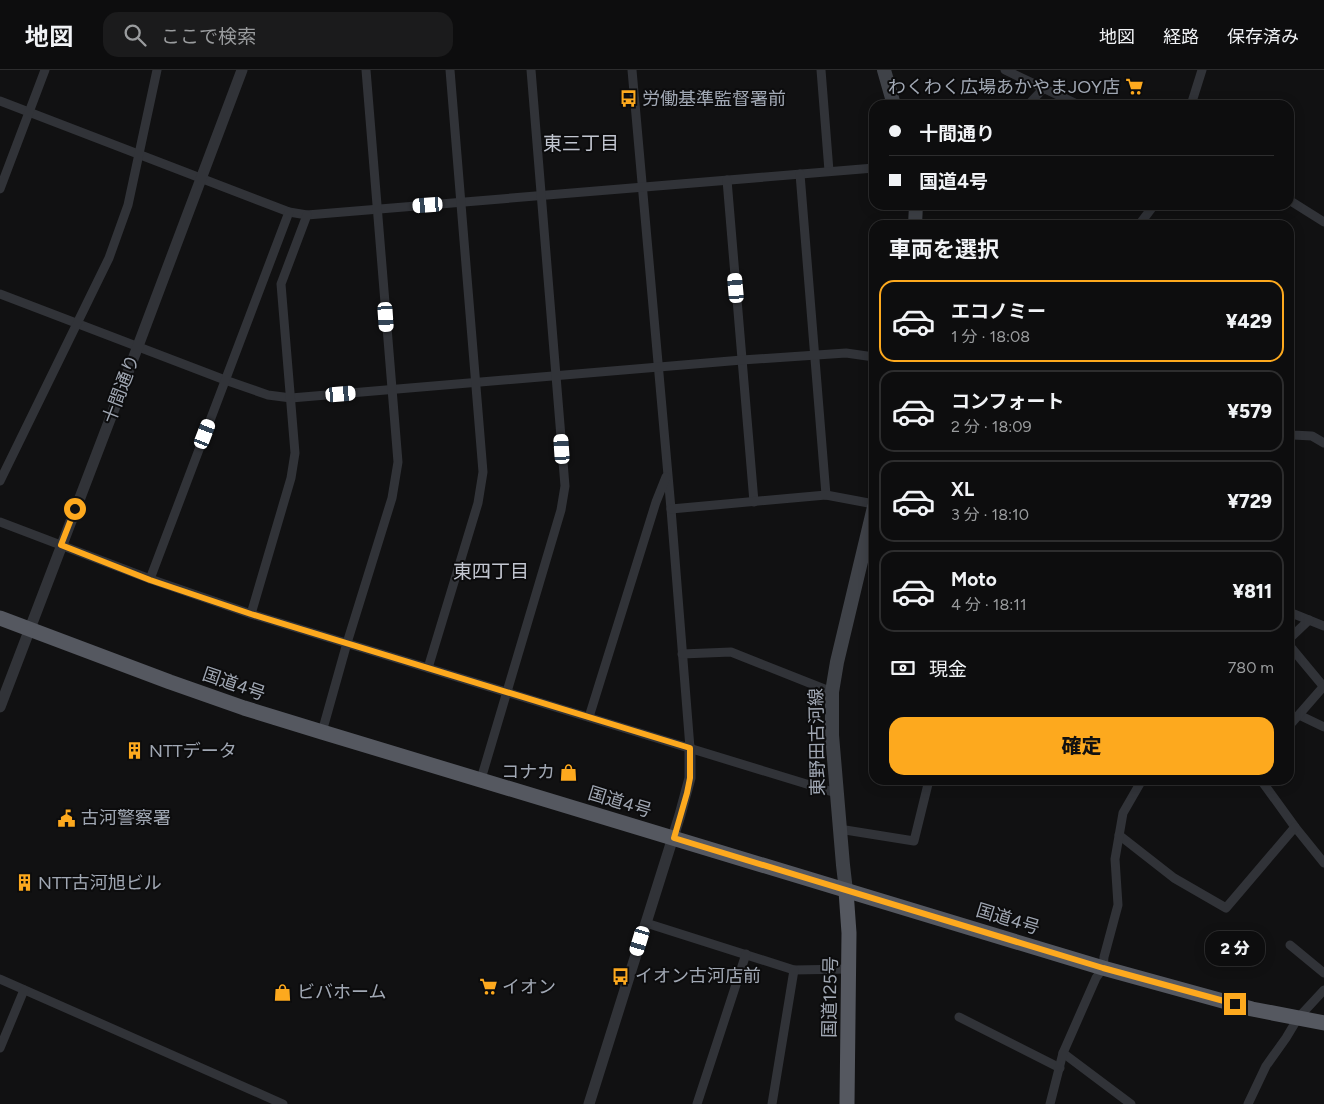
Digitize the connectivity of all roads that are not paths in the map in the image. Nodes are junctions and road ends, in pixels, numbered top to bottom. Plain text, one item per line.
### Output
1 (45, 70) edge
2 (157, 70) edge
3 (242, 70) edge
4 (366, 70) edge
5 (450, 70) edge
6 (531, 70) edge
7 (632, 70) edge
8 (821, 70) edge
9 (884, 70) edge
10 (1006, 70) edge
11 (1202, 70) edge
12 (1044, 88) junction
13 (893, 100) edge
14 (1033, 100) edge
15 (1069, 100) edge
16 (1192, 100) edge
17 (0, 101) edge
18 (29, 112) junction
19 (140, 154) junction
20 (869, 168) edge
21 (829, 171) junction
22 (800, 174) junction
23 (202, 177) junction
24 (727, 180) junction
25 (642, 187) junction
26 (0, 189) edge
27 (542, 195) junction
28 (461, 203) junction
29 (1294, 203) edge
30 (378, 209) junction
31 (289, 212) junction
32 (307, 215) junction
33 (1324, 222) edge
34 (0, 294) edge
35 (78, 323) junction
36 (138, 346) junction
37 (869, 355) edge
38 (815, 356) junction
39 (742, 360) junction
40 (658, 368) junction
41 (556, 376) junction
42 (226, 380) junction
43 (475, 382) junction
44 (391, 389) junction
45 (291, 398) junction
46 (1294, 435) edge
47 (1324, 443) edge
48 (667, 475) junction
49 (0, 481) edge
50 (826, 495) junction
51 (754, 502) junction
52 (869, 504) edge
53 (670, 509) junction
54 (0, 522) edge
55 (869, 526) edge
56 (61, 545) junction
57 (150, 580) junction
58 (251, 614) junction
59 (1294, 614) edge
60 (0, 618) edge
61 (1309, 620) junction
62 (1324, 626) edge
63 (30, 629) junction
64 (1294, 634) edge
65 (347, 643) junction
66 (1294, 651) edge
67 (682, 654) junction
68 (428, 668) junction
69 (1324, 686) edge
70 (507, 692) junction
71 (832, 692) junction
72 (0, 706) edge
73 (1299, 715) junction
74 (589, 718) junction
75 (1294, 720) edge
76 (1324, 727) edge
77 (322, 732) junction
78 (690, 748) junction
79 (481, 780) junction
80 (928, 785) edge
81 (1139, 785) edge
82 (1264, 785) edge
83 (836, 792) junction
84 (1295, 827) junction
85 (840, 829) junction
86 (1119, 835) junction
87 (674, 838) junction
88 (1324, 863) edge
89 (846, 890) junction
90 (646, 923) junction
91 (1290, 945) dead end
92 (746, 954) junction
93 (1103, 968) junction
94 (849, 969) junction
95 (794, 970) junction
96 (1324, 973) edge
97 (0, 979) edge
98 (24, 990) junction
99 (1324, 990) edge
100 (959, 1017) dead end
101 (1298, 1018) junction
102 (1324, 1023) edge
103 (0, 1048) edge
104 (1063, 1053) junction
105 (1060, 1068) junction
106 (283, 1104) edge
107 (589, 1104) edge
108 (697, 1104) edge
109 (772, 1104) edge
110 (847, 1104) edge
111 (1050, 1104) edge
112 (1131, 1104) edge
113 (1248, 1104) edge

1 - 18 street
2 - 19 street
3 - 23 street, 十間通り
4 - 30 street
5 - 28 street
6 - 27 street
7 - 25 street
8 - 21 street
9 - 13 main road
10 - 12 street
11 - 16 street
12 - 14 street
12 - 15 street
17 - 18 street
18 - 19 street
18 - 26 street
19 - 23 street
19 - 35 street
20 - 21 street
21 - 22 street
22 - 24 street
22 - 38 street
23 - 31 street
23 - 36 street, 十間通り
24 - 25 street
24 - 39 street
25 - 27 street
25 - 40 street
27 - 28 street
27 - 41 street
28 - 30 street
28 - 43 street
29 - 33 street
30 - 32 street
30 - 44 street
31 - 32 street
31 - 42 street
32 - 45 street
34 - 35 street
35 - 36 street
35 - 49 street
36 - 42 street
36 - 56 street, 十間通り
37 - 38 street
38 - 39 street
38 - 50 street
39 - 40 street
39 - 51 street
40 - 41 street
40 - 48 street
41 - 43 street
41 - 70 street
42 - 45 street
42 - 57 street
43 - 44 street
43 - 68 street
44 - 45 street
44 - 65 street
45 - 58 street
46 - 47 street
48 - 53 street
48 - 74 street
50 - 51 street
50 - 52 street
51 - 53 street
53 - 67 street
54 - 56 street
55 - 71 main road, 東野田古河線
56 - 57 street
56 - 63 street, 十間通り
57 - 58 street
58 - 65 street
59 - 61 street
60 - 63 highway, 国道4号
61 - 62 street
61 - 64 street
63 - 72 street, 十間通り
63 - 77 highway, 国道4号
65 - 68 street
65 - 77 street
66 - 69 street
67 - 71 street
67 - 78 street
68 - 70 street
69 - 73 street
70 - 74 street
70 - 79 street
71 - 83 main road, 東野田古河線
73 - 75 street
73 - 76 street
74 - 78 street
77 - 79 highway, 国道4号
78 - 83 street
78 - 87 street
79 - 87 highway, 国道4号
80 - 85 street
81 - 86 street
82 - 84 street
83 - 85 main road, 東野田古河線
84 - 86 street
84 - 88 street
85 - 89 main road, 東野田古河線
86 - 93 street
87 - 89 highway, 国道4号
87 - 90 street
89 - 93 highway, 国道4号
89 - 94 highway, 国道125号
90 - 92 street
90 - 107 street
91 - 96 street
92 - 95 street
92 - 108 street
93 - 101 highway, 国道4号
93 - 104 street
94 - 95 street
94 - 110 highway, 国道125号
95 - 109 street
97 - 98 street
98 - 103 street
98 - 106 street
99 - 101 street
100 - 105 street
101 - 102 highway, 国道4号
101 - 113 street
104 - 105 street
104 - 112 street
105 - 111 street

